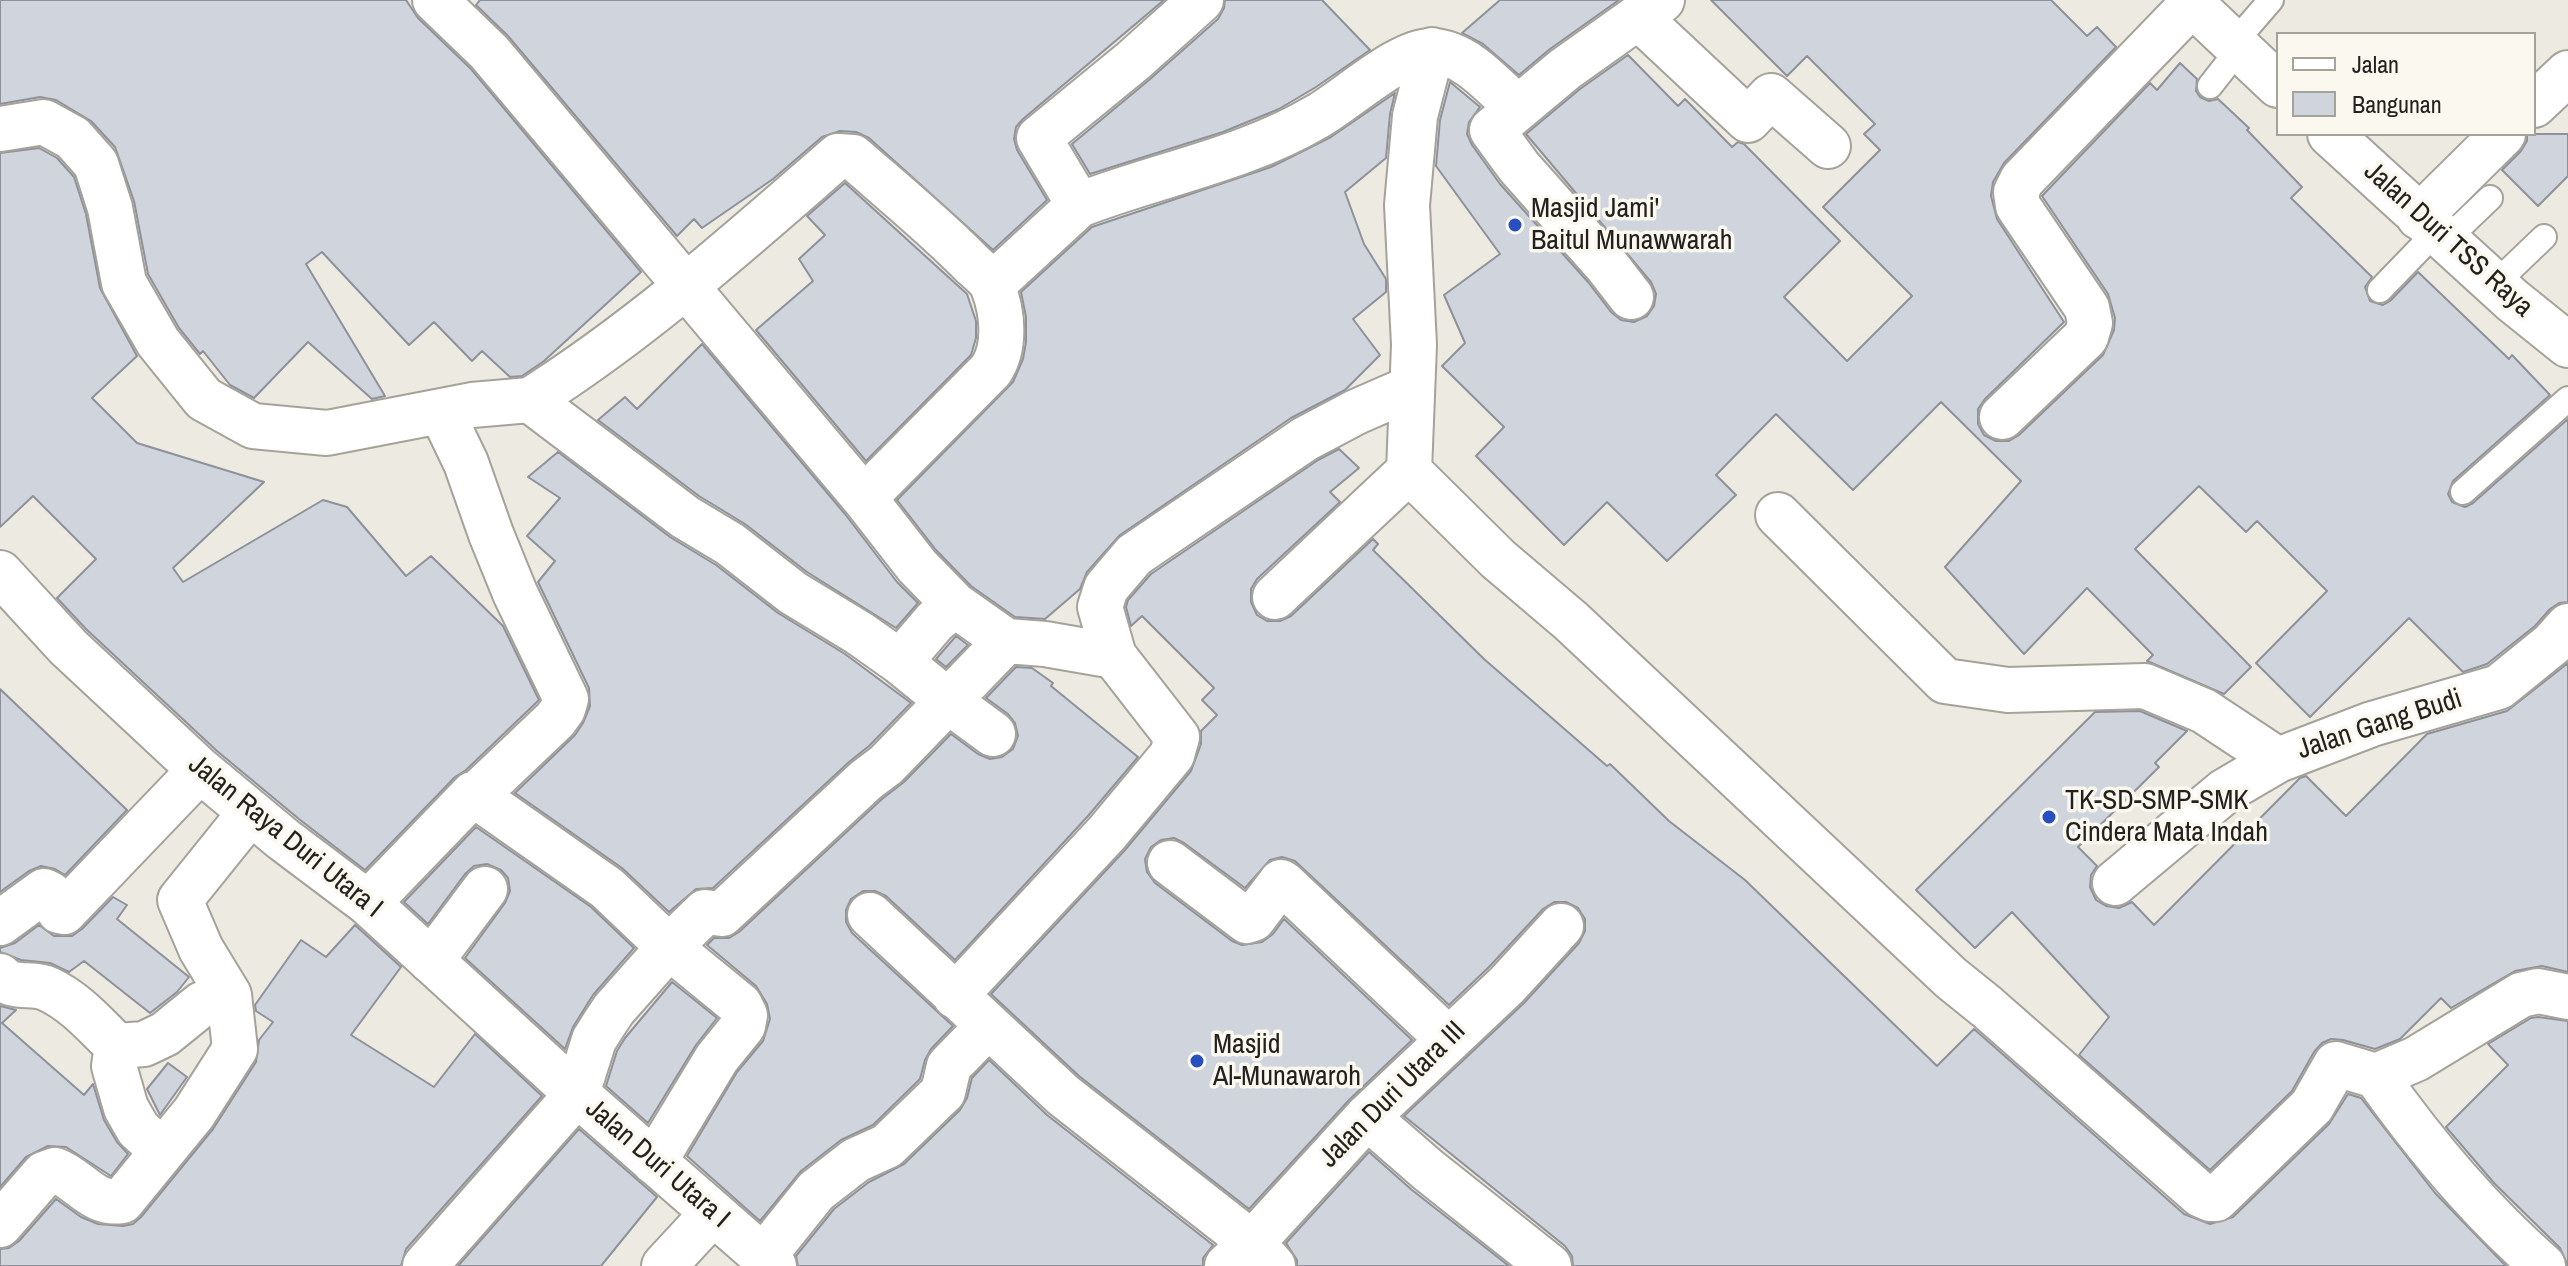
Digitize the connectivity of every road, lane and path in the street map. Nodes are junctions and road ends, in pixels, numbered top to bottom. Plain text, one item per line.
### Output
1 (435, 0) edge
2 (1201, 0) edge
3 (2271, 0) edge
4 (2190, 2) edge
5 (1650, 8) edge
6 (2236, 46) junction
7 (1432, 50) junction
8 (2568, 73) edge
9 (2276, 83) edge
10 (2210, 86) dead end
11 (2536, 103) edge
12 (1518, 108) junction
13 (0, 129) edge
14 (2332, 136) edge
15 (2502, 136) edge
16 (1828, 146) dead end
17 (2490, 198) dead end
18 (1079, 205) junction
19 (2434, 230) junction
20 (2544, 237) dead end
21 (2495, 284) junction
22 (992, 285) junction
23 (686, 287) junction
24 (2380, 290) dead end
25 (1631, 297) dead end
26 (2568, 345) edge
27 (1411, 388) junction
28 (2568, 399) edge
29 (530, 400) junction
30 (442, 413) junction
31 (2002, 417) dead end
32 (1409, 471) junction
33 (2463, 492) dead end
34 (864, 498) junction
35 (1778, 515) dead end
36 (0, 573) edge
37 (1275, 597) dead end
38 (955, 605) junction
39 (2568, 626) edge
40 (1006, 641) junction
41 (1114, 656) junction
42 (900, 662) junction
43 (948, 701) junction
44 (993, 734) dead end
45 (2278, 760) junction
46 (200, 770) junction
47 (475, 796) junction
48 (250, 813) junction
49 (1170, 863) dead end
50 (2115, 883) dead end
51 (485, 889) dead end
52 (368, 903) junction
53 (870, 915) dead end
54 (0, 923) edge
55 (1561, 926) dead end
56 (669, 947) junction
57 (431, 961) junction
58 (0, 976) edge
59 (229, 995) junction
60 (955, 996) junction
61 (2568, 997) edge
62 (988, 1026) junction
63 (1449, 1040) junction
64 (117, 1046) junction
65 (2376, 1076) junction
66 (577, 1094) junction
67 (1367, 1117) junction
68 (161, 1150) junction
69 (654, 1162) junction
70 (713, 1213) junction
71 (0, 1225) edge
72 (1251, 1258) edge
73 (768, 1261) edge
74 (425, 1266) edge
75 (664, 1266) edge
76 (1549, 1266) edge
77 (2543, 1266) edge

1 - 23 street
2 - 18 street
3 - 6 lane
4 - 6 street
4 - 31 street
5 - 12 street
5 - 16 street
6 - 9 street
6 - 10 lane
7 - 12 street
7 - 18 street
7 - 27 street
8 - 11 street
12 - 25 street
13 - 30 street
14 - 19 street, Jalan Duri TSS Raya
15 - 19 street
17 - 19 lane
18 - 22 street
19 - 21 street, Jalan Duri TSS Raya
19 - 24 lane
20 - 21 lane
21 - 26 street, Jalan Duri TSS Raya
22 - 23 street
22 - 34 street
23 - 29 street
23 - 34 street
27 - 32 street
27 - 41 street
28 - 33 lane
29 - 30 street
29 - 42 street
30 - 47 street
32 - 37 street
32 - 65 street
34 - 38 street
35 - 45 street
36 - 46 street, Jalan Raya Duri Utara I
38 - 40 street
38 - 42 street
39 - 45 street, Jalan Gang Budi
40 - 41 street
40 - 43 street
41 - 60 street
42 - 43 street
43 - 44 street
43 - 56 street
45 - 50 street, Jalan Gang Budi
46 - 48 street, Jalan Raya Duri Utara I
46 - 54 street
47 - 52 street
47 - 56 street
48 - 52 street, Jalan Raya Duri Utara I
48 - 59 street
49 - 63 street
51 - 57 street
52 - 57 street, Jalan Raya Duri Utara I
53 - 60 street
55 - 63 street, Jalan Duri Utara III
56 - 66 street
56 - 69 street
57 - 66 street, Jalan Raya Duri Utara I
58 - 64 street
59 - 64 street
59 - 68 street
60 - 62 street
61 - 65 street
62 - 72 street
62 - 73 street
63 - 67 street, Jalan Duri Utara III
64 - 68 street
65 - 77 street
66 - 69 street, Jalan Duri Utara I
66 - 74 street
67 - 72 street, Jalan Duri Utara III
67 - 76 street
68 - 71 street
69 - 70 street, Jalan Duri Utara I
70 - 73 street, Jalan Duri Utara I
70 - 75 street

